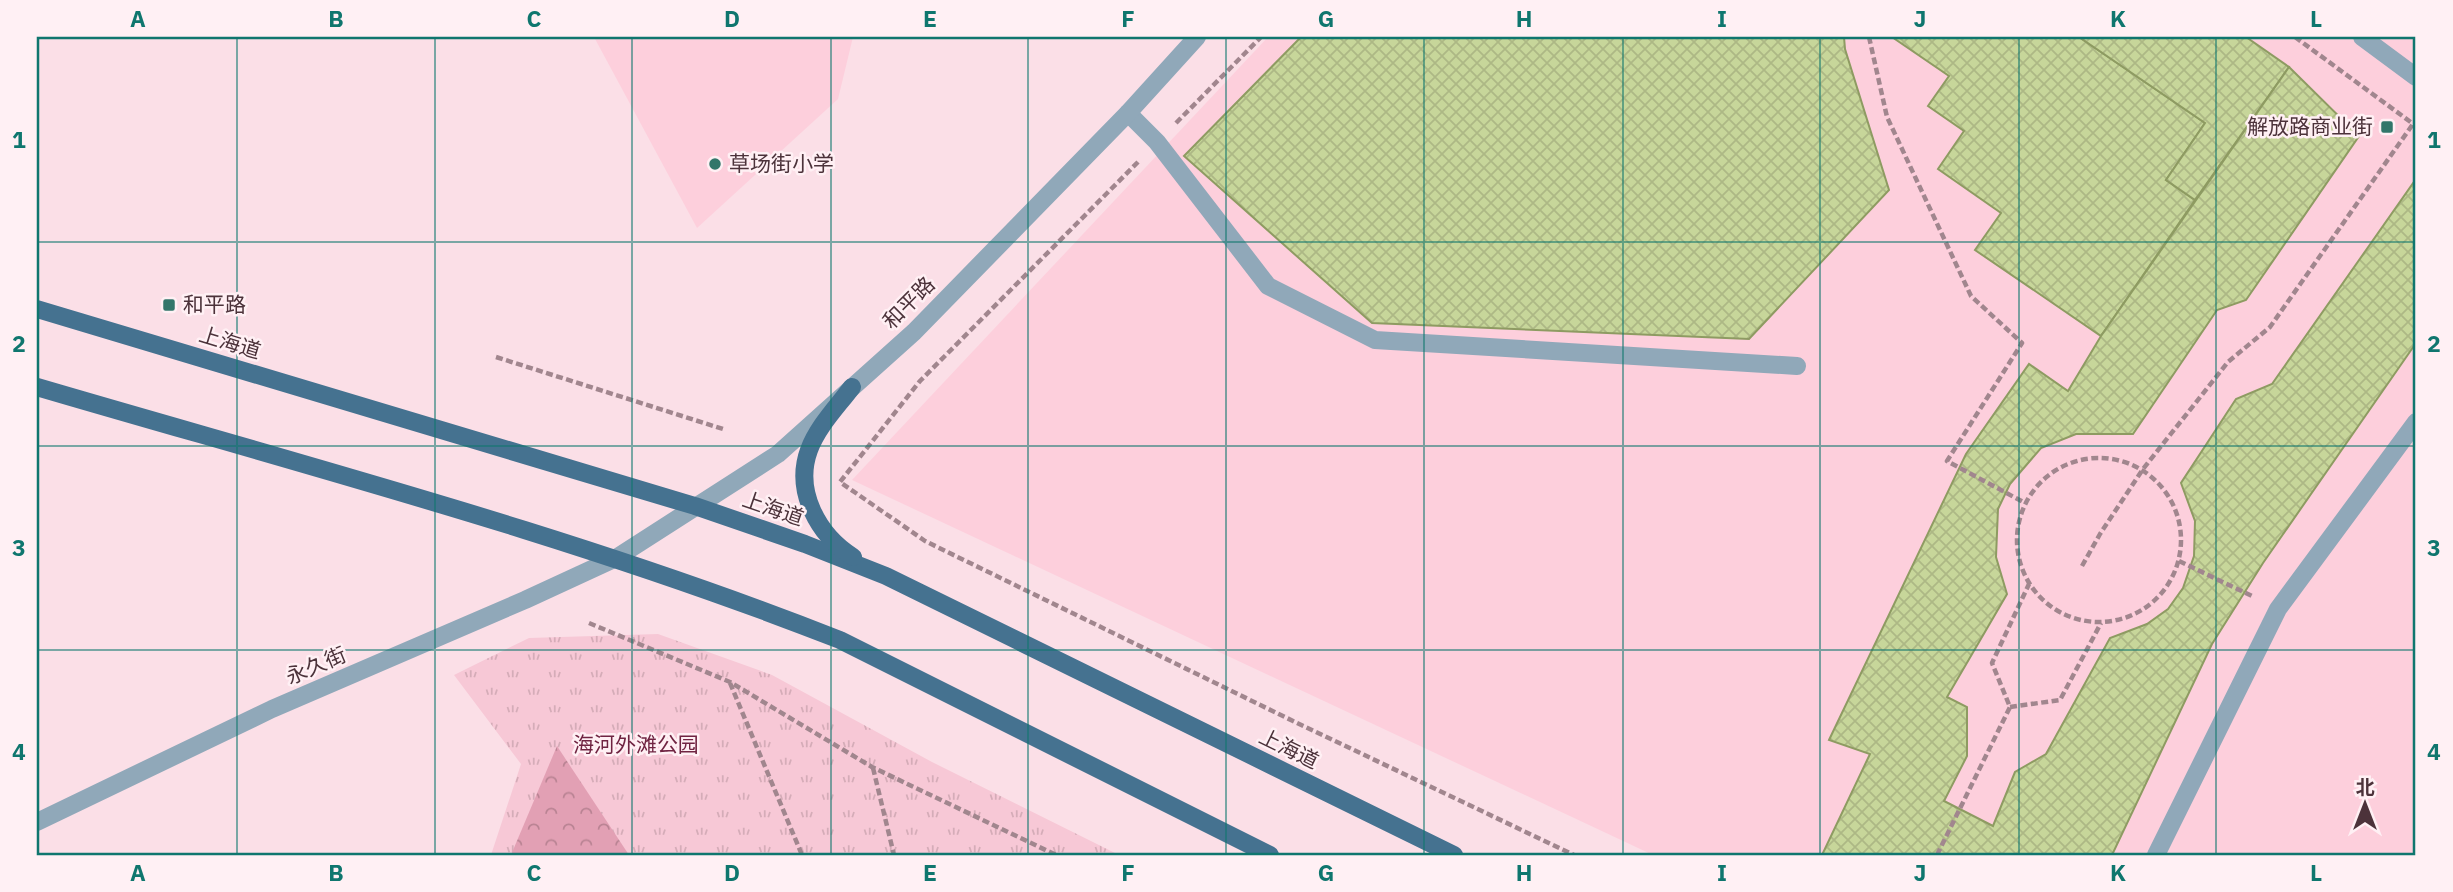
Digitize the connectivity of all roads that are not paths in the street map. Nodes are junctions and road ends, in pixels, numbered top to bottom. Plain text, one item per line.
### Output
1 (1197, 37) edge
2 (2362, 37) edge
3 (2416, 77) edge
4 (1128, 113) junction
5 (37, 309) edge
6 (1797, 366) dead end
7 (37, 387) edge
8 (852, 387) junction
9 (2416, 422) edge
10 (695, 506) junction
11 (616, 558) junction
12 (886, 576) junction
13 (37, 822) edge
14 (1270, 855) edge
15 (1454, 855) edge
16 (2156, 855) edge

1 - 4 street, 和平路
2 - 3 street
4 - 6 street
4 - 8 street, 和平路
5 - 10 main road, 上海道
7 - 11 main road
8 - 10 street, 和平路
8 - 12 main road
9 - 16 street
10 - 11 street, 和平路
10 - 12 main road, 上海道
11 - 13 street, 永久街
11 - 14 main road
12 - 15 main road, 上海道

